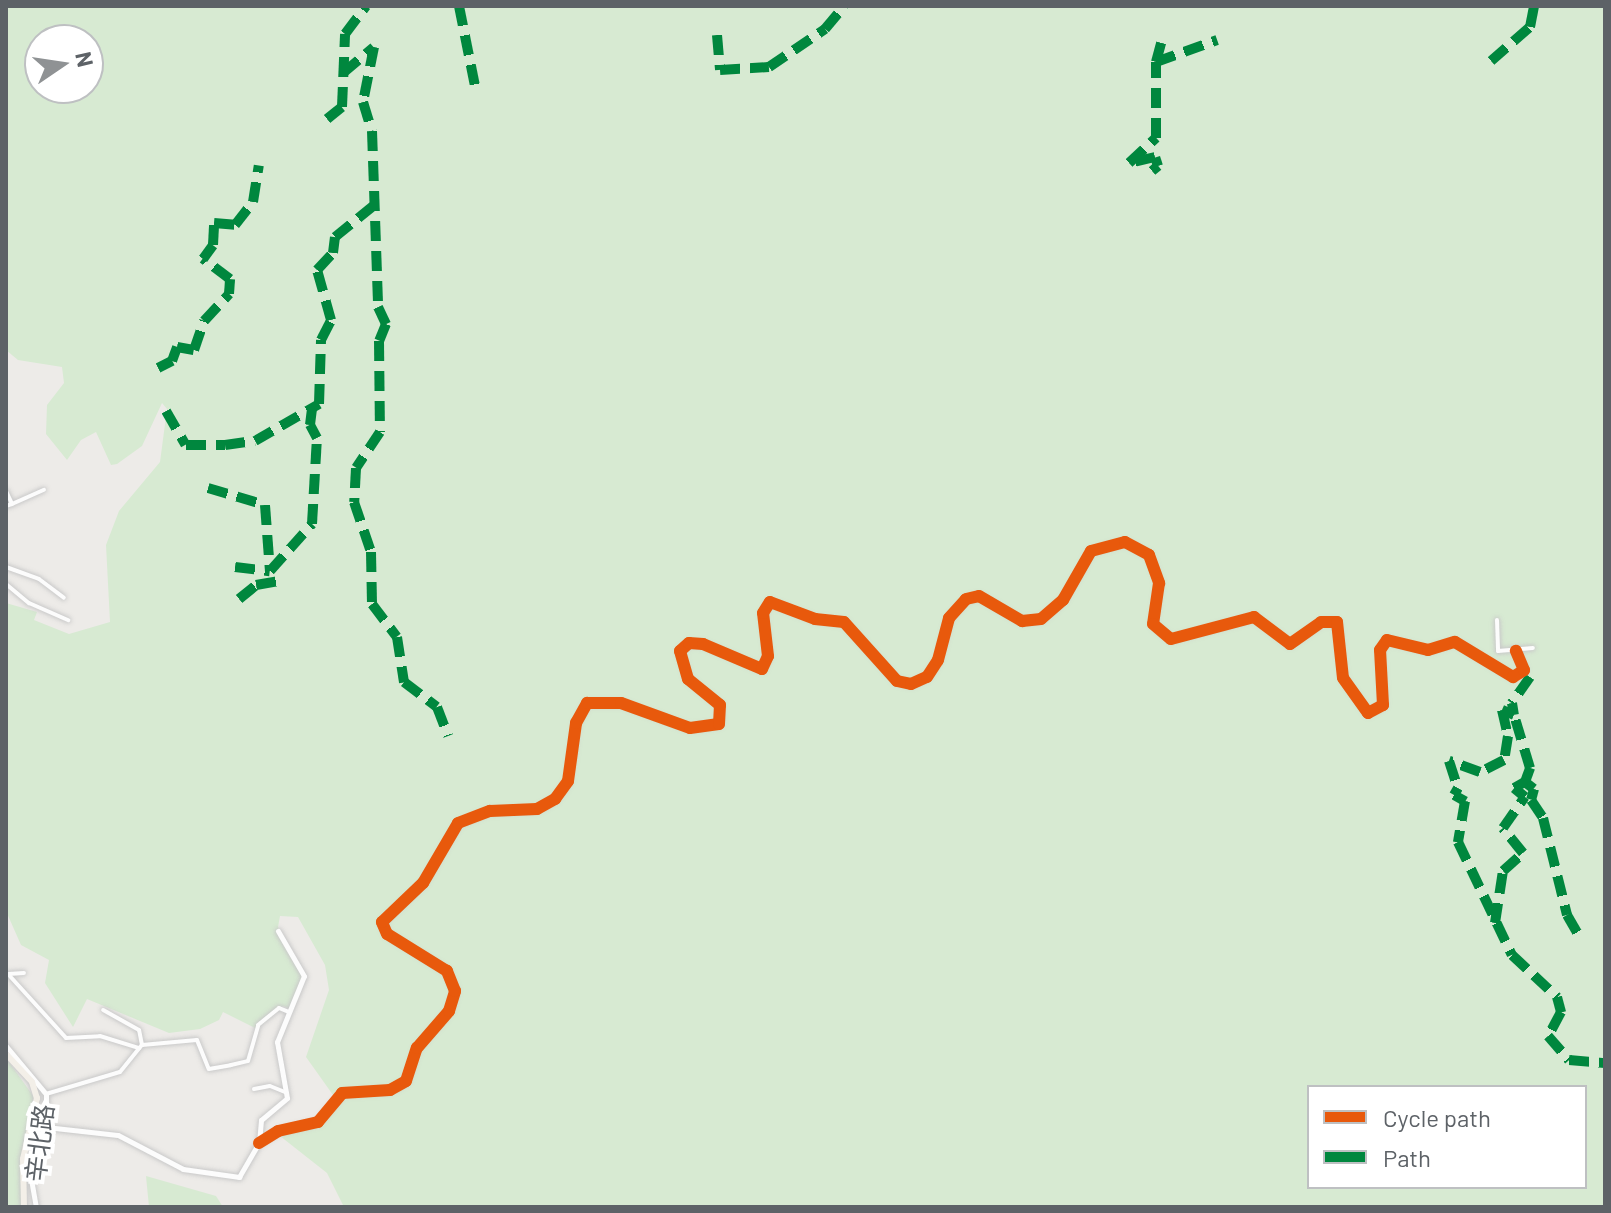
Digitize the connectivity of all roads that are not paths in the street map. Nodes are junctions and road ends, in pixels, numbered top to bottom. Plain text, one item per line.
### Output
1 (44, 490) dead end
2 (6, 491) edge
3 (12, 504) junction
4 (6, 506) edge
5 (6, 567) edge
6 (6, 584) edge
7 (64, 598) dead end
8 (68, 620) dead end
9 (1497, 620) dead end
10 (1533, 648) dead end
11 (1516, 651) junction
12 (278, 931) dead end
13 (24, 973) dead end
14 (7, 975) edge
15 (103, 1010) dead end
16 (289, 1012) junction
17 (6, 1046) edge
18 (140, 1047) junction
19 (6, 1054) edge
20 (254, 1089) dead end
21 (287, 1093) junction
22 (46, 1094) junction
23 (46, 1127) junction
24 (259, 1143) junction
25 (24, 1207) edge
26 (36, 1207) edge

1 - 3 street
2 - 3 street
3 - 4 street
5 - 7 street
6 - 8 street
9 - 11 street
10 - 11 street
11 - 24 street
12 - 16 street
13 - 14 street
14 - 18 street
15 - 18 street
16 - 18 street
16 - 21 street
17 - 22 street, 辛北路
18 - 22 street
19 - 25 main road
20 - 21 street
21 - 24 street
22 - 23 street, 辛北路
23 - 24 street
23 - 26 street, 辛北路

